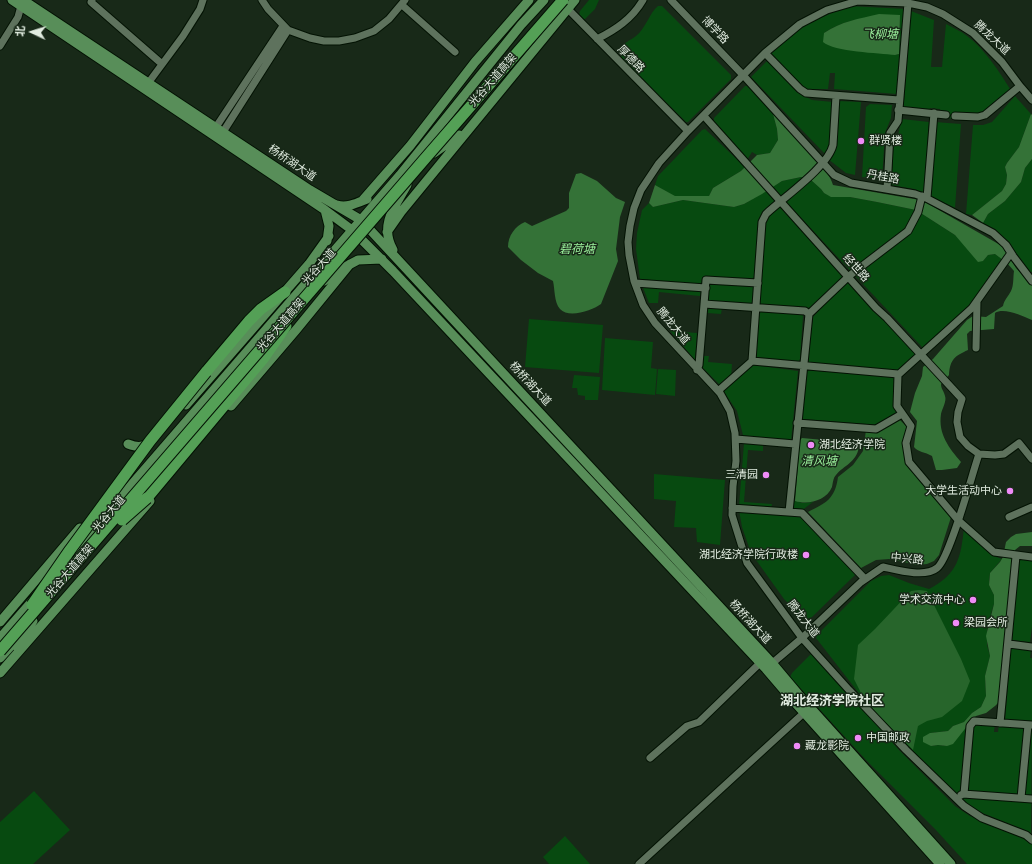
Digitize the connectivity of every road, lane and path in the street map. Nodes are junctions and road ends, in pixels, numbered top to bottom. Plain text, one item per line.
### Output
1 (12, 0) edge
2 (92, 0) edge
3 (203, 0) edge
4 (262, 0) edge
5 (544, 0) edge
6 (575, 0) edge
7 (643, 0) edge
8 (671, 0) edge
9 (525, 1) edge
10 (403, 2) edge
11 (561, 2) edge
12 (27, 3) edge
13 (908, 3) junction
14 (286, 28) junction
15 (597, 39) junction
16 (0, 46) edge
17 (456, 52) dead end
18 (765, 53) junction
19 (480, 56) junction
20 (162, 64) junction
21 (743, 75) junction
22 (146, 86) junction
23 (1020, 86) junction
24 (836, 96) junction
25 (899, 100) junction
26 (1032, 100) edge
27 (898, 110) junction
28 (934, 113) junction
29 (946, 115) dead end
30 (704, 116) junction
31 (955, 116) dead end
32 (447, 117) junction
33 (472, 125) junction
34 (220, 130) junction
35 (688, 131) junction
36 (434, 153) junction
37 (823, 164) junction
38 (400, 175) junction
39 (407, 185) junction
40 (887, 189) junction
41 (924, 198) junction
42 (362, 201) junction
43 (780, 201) junction
44 (327, 206) junction
45 (361, 220) junction
46 (369, 229) junction
47 (352, 230) junction
48 (387, 232) junction
49 (329, 236) junction
50 (361, 239) junction
51 (1011, 253) junction
52 (382, 259) junction
53 (398, 260) junction
54 (350, 264) junction
55 (315, 272) junction
56 (849, 276) junction
57 (1031, 278) edge
58 (635, 283) junction
59 (758, 283) junction
60 (318, 286) junction
61 (706, 288) junction
62 (285, 292) junction
63 (289, 302) junction
64 (977, 302) junction
65 (704, 304) junction
66 (756, 308) junction
67 (294, 314) junction
68 (809, 314) junction
69 (246, 335) junction
70 (976, 348) dead end
71 (920, 355) junction
72 (752, 361) junction
73 (803, 366) junction
74 (697, 370) junction
75 (898, 375) junction
76 (718, 392) junction
77 (902, 414) junction
78 (797, 423) junction
79 (157, 438) junction
80 (736, 439) junction
81 (795, 444) junction
82 (979, 454) junction
83 (1032, 459) edge
84 (130, 470) junction
85 (117, 485) junction
86 (1032, 507) edge
87 (732, 508) junction
88 (788, 512) junction
89 (1009, 517) dead end
90 (958, 520) junction
91 (84, 548) junction
92 (72, 555) junction
93 (1016, 555) junction
94 (1032, 557) edge
95 (81, 566) junction
96 (865, 579) junction
97 (29, 618) junction
98 (0, 622) edge
99 (8, 629) junction
100 (0, 635) edge
101 (0, 638) edge
102 (802, 638) junction
103 (0, 644) edge
104 (1009, 644) junction
105 (1032, 647) edge
106 (0, 651) edge
107 (0, 658) edge
108 (8, 664) junction
109 (766, 665) junction
110 (0, 673) edge
111 (807, 710) junction
112 (1000, 723) junction
113 (1030, 725) edge
114 (650, 758) dead end
115 (964, 794) junction
116 (955, 798) junction
117 (1021, 798) junction
118 (1032, 799) edge
119 (1031, 839) edge
120 (639, 864) edge
121 (940, 864) edge
122 (951, 864) edge

1 - 12 main road, 杨桥湖大道
2 - 20 street
3 - 20 street
4 - 14 street
5 - 32 main road, 光谷大道
6 - 11 main road
7 - 15 street
8 - 21 street, 博学路
9 - 19 main road
10 - 14 street
10 - 17 street
11 - 15 street, 厚德路
11 - 33 main road
11 - 36 main road, 光谷大道
11 - 91 highway, 光谷大道高架, bridge
11 - 97 highway, 光谷大道高架, bridge
12 - 16 street
12 - 22 main road, 杨桥湖大道
13 - 18 street, 腾龙大道
13 - 23 street, 腾龙大道
13 - 25 street
14 - 34 street
15 - 35 street, 厚德路
18 - 21 street, 腾龙大道
18 - 24 street
19 - 32 main road
19 - 42 main road
20 - 22 street
21 - 30 street, 腾龙大道
21 - 37 street, 丹桂路
22 - 34 main road, 杨桥湖大道
22 - 44 main road, 杨桥湖大道
23 - 26 street, 腾龙大道
23 - 31 street
24 - 25 street
24 - 37 street
25 - 27 street
27 - 28 street
27 - 40 street
28 - 29 street
28 - 41 street
30 - 35 street, 腾龙大道
30 - 43 street, 经世路
32 - 38 main road, 光谷大道
33 - 36 main road
33 - 48 main road
34 - 44 main road, 杨桥湖大道
35 - 58 street, 腾龙大道
36 - 39 main road, 光谷大道
37 - 40 street, 丹桂路
37 - 43 street
38 - 42 main road
38 - 45 main road, 光谷大道
39 - 46 main road, 光谷大道
39 - 48 main road
40 - 41 street, 丹桂路
41 - 51 street, 丹桂路
41 - 56 street
42 - 44 main road
43 - 56 street, 经世路
43 - 59 street
44 - 45 main road, 杨桥湖大道
44 - 47 main road, 杨桥湖大道
44 - 49 main road
45 - 46 main road, 杨桥湖大道
45 - 47 main road, 光谷大道
46 - 50 main road, 光谷大道
46 - 53 main road, 杨桥湖大道
47 - 50 main road, 杨桥湖大道
47 - 55 main road, 光谷大道
48 - 53 main road
49 - 55 main road
49 - 62 main road
50 - 52 main road, 杨桥湖大道
50 - 60 main road, 光谷大道
51 - 57 street, 丹桂路
51 - 64 street
52 - 54 main road
52 - 109 main road, 杨桥湖大道
53 - 109 main road, 杨桥湖大道
54 - 60 main road
54 - 108 main road
55 - 63 main road, 光谷大道
56 - 68 street
56 - 71 street, 经世路
58 - 61 street
58 - 74 street, 腾龙大道
59 - 61 street
59 - 66 street
60 - 67 main road, 光谷大道
61 - 65 street
62 - 69 main road
62 - 97 highway, bridge
63 - 69 main road
63 - 91 main road, 光谷大道
64 - 70 street
64 - 71 street
65 - 66 street
65 - 74 street
66 - 68 street
66 - 72 street
67 - 91 highway, bridge
67 - 95 main road, 光谷大道
68 - 73 street
69 - 79 main road
71 - 75 street
71 - 82 street, 经世路
72 - 73 street
72 - 76 street
73 - 75 street
73 - 78 street
74 - 76 street, 腾龙大道
75 - 77 street
76 - 80 street, 腾龙大道
77 - 78 street
77 - 90 street
78 - 81 street
79 - 84 main road
79 - 84 main road
80 - 81 street
80 - 87 street, 腾龙大道
81 - 88 street
82 - 83 street
82 - 90 street, 中兴路
84 - 85 main road
85 - 91 main road
85 - 98 main road
86 - 89 street
87 - 88 street
87 - 102 street, 腾龙大道
88 - 96 street
90 - 93 street
90 - 96 street, 中兴路
91 - 92 main road, 光谷大道
91 - 106 highway, 光谷大道高架, bridge
92 - 95 main road
92 - 99 main road, 光谷大道
93 - 94 street
93 - 104 street
95 - 97 main road, 光谷大道
96 - 102 street, 中兴路
97 - 103 highway, 光谷大道高架
97 - 107 main road, 光谷大道
97 - 108 main road
99 - 100 main road
99 - 101 main road, 光谷大道
102 - 109 street, 中兴路
102 - 116 street, 腾龙大道
104 - 105 street
104 - 112 street
108 - 110 main road
109 - 111 main road, 杨桥湖大道
109 - 114 street, 中兴路
111 - 120 street
111 - 121 main road, 杨桥湖大道
111 - 122 main road, 杨桥湖大道
112 - 113 street
112 - 115 street
113 - 117 street
115 - 116 street
115 - 117 street
116 - 119 street, 腾龙大道
117 - 118 street

